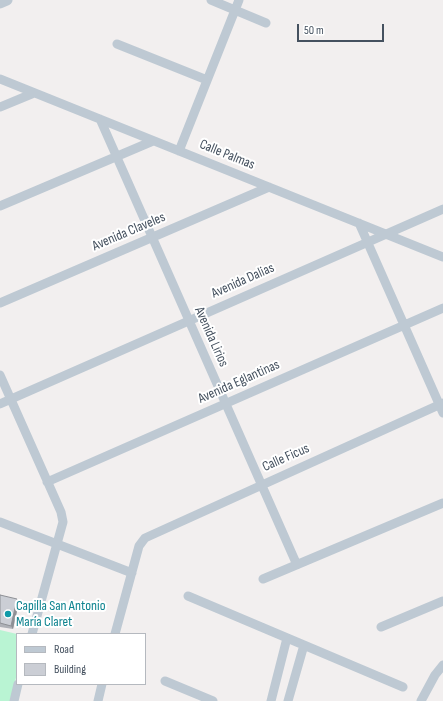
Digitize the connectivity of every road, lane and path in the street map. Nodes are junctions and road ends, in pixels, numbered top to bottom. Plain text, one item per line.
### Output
1 (6, 0) edge
2 (211, 0) edge
3 (239, 0) edge
4 (0, 3) edge
5 (235, 10) junction
6 (266, 23) dead end
7 (117, 44) dead end
8 (0, 79) edge
9 (207, 80) junction
10 (34, 93) junction
11 (0, 107) edge
12 (100, 119) junction
13 (153, 141) junction
14 (178, 151) junction
15 (116, 156) junction
16 (269, 187) junction
17 (0, 206) edge
18 (443, 209) edge
19 (359, 223) junction
20 (386, 234) junction
21 (152, 237) junction
22 (368, 242) junction
23 (443, 257) edge
24 (0, 302) edge
25 (443, 308) edge
26 (188, 320) junction
27 (404, 325) junction
28 (0, 375) edge
29 (11, 399) junction
30 (225, 403) junction
31 (0, 404) edge
32 (442, 407) edge
33 (47, 482) junction
34 (261, 485) junction
35 (443, 503) edge
36 (0, 522) edge
37 (57, 544) junction
38 (297, 566) junction
39 (132, 574) junction
40 (263, 579) dead end
41 (188, 596) dead end
42 (443, 601) edge
43 (381, 627) dead end
44 (32, 633) edge
45 (116, 633) edge
46 (287, 638) junction
47 (304, 645) junction
48 (443, 665) edge
49 (165, 681) dead end
50 (18, 685) edge
51 (102, 685) edge
52 (403, 687) dead end
53 (14, 701) edge
54 (98, 701) edge
55 (213, 701) edge
56 (271, 701) edge
57 (288, 701) edge
58 (421, 701) edge

1 - 4 street
2 - 5 street
3 - 5 street
5 - 6 street
5 - 9 street
7 - 9 street
8 - 10 street, Calle Palmas
9 - 14 street
10 - 11 street
10 - 12 street, Calle Palmas
12 - 13 street, Calle Palmas
12 - 15 street, Avenida Lirios
13 - 14 street, Calle Palmas
13 - 15 street
14 - 16 street, Calle Palmas
15 - 17 street
15 - 21 street, Avenida Lirios
16 - 19 street, Calle Palmas
16 - 21 street, Avenida Claveles
18 - 20 street, Avenida Dalias
19 - 20 street, Calle Palmas
19 - 22 street
20 - 22 street, Avenida Dalias
20 - 23 street, Calle Palmas
21 - 24 street, Avenida Claveles
21 - 26 street, Avenida Lirios
22 - 26 street, Avenida Dalias
22 - 27 street
25 - 27 street, Avenida Eglantinas
26 - 29 street, Avenida Dalias
26 - 30 street, Avenida Lirios
27 - 30 street, Avenida Eglantinas
27 - 32 street
28 - 29 street
29 - 31 street, Avenida Dalias
29 - 33 street
30 - 33 street, Avenida Eglantinas
30 - 34 street, Avenida Lirios
32 - 34 street, Calle Ficus
33 - 37 street
34 - 38 street, Avenida Lirios
34 - 39 street, Calle Ficus
35 - 38 street
36 - 37 street
37 - 39 street
37 - 44 street
38 - 40 street
39 - 45 street
41 - 46 street
42 - 43 street
46 - 47 street
46 - 56 street
47 - 52 street
47 - 57 street
48 - 58 street
49 - 55 street
50 - 53 street
51 - 54 street

